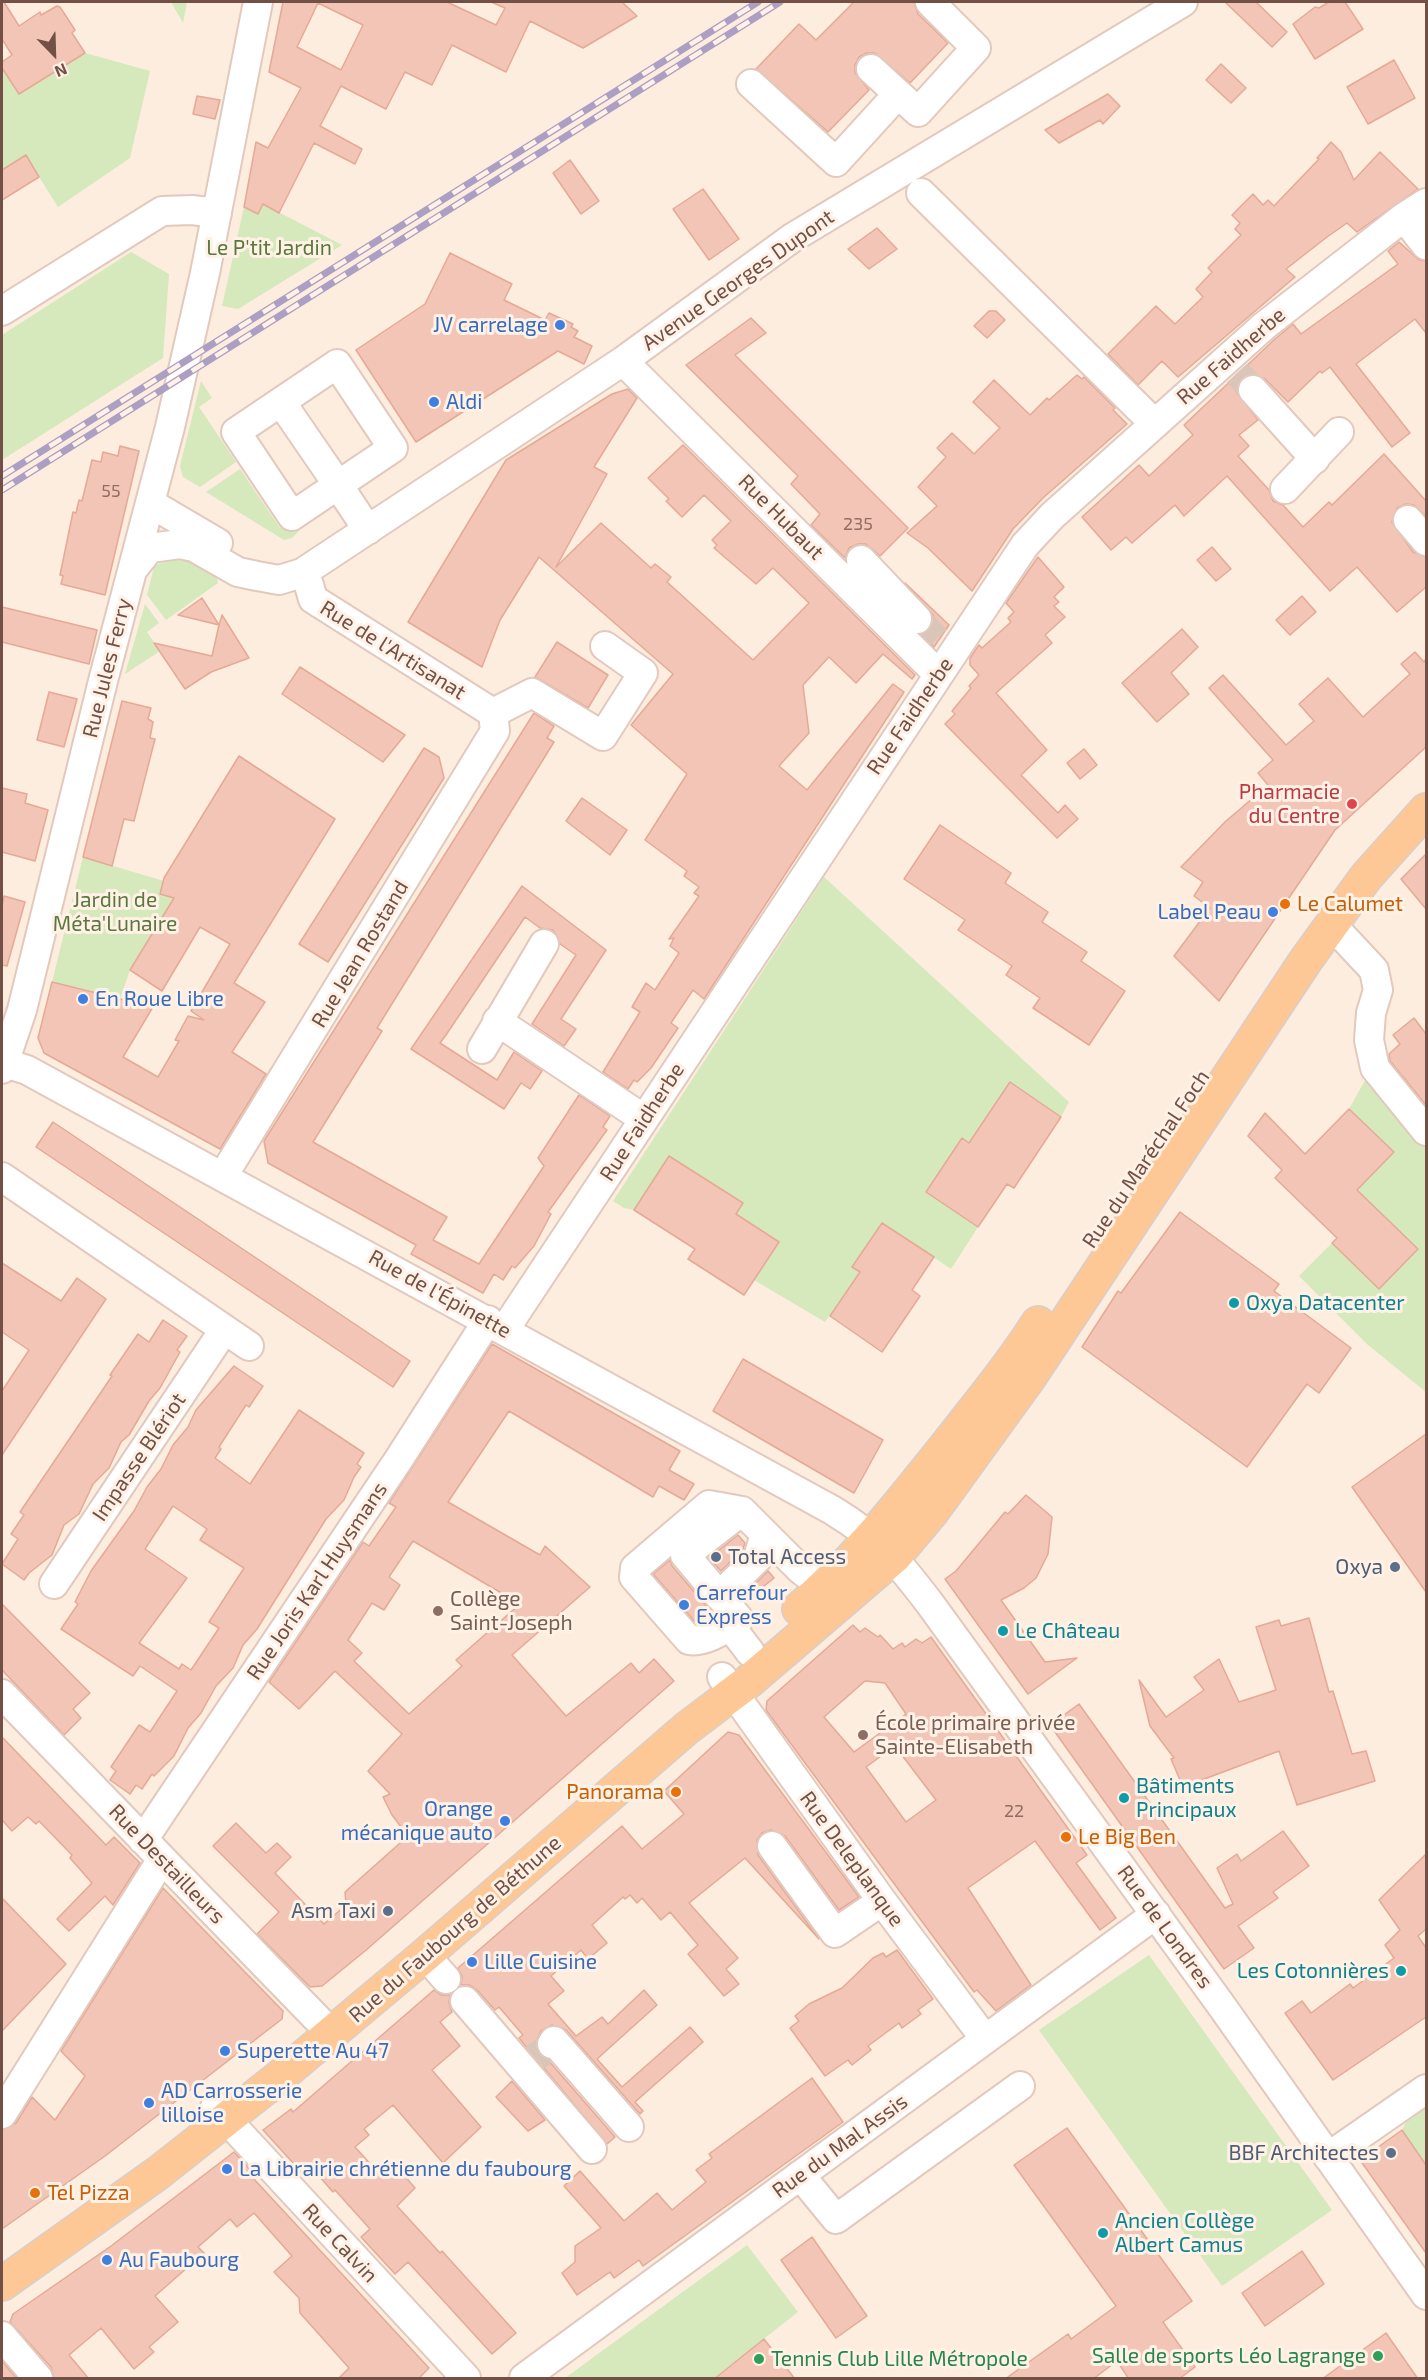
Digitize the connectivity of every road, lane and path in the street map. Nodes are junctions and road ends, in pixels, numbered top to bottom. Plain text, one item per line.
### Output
1 (258, 2) edge
2 (930, 2) edge
3 (1183, 2) edge
4 (871, 69) dead end
5 (751, 84) dead end
6 (908, 103) junction
7 (940, 147) junction
8 (921, 193) dead end
9 (1415, 210) edge
10 (217, 213) junction
11 (1426, 245) edge
12 (2, 311) edge
13 (623, 361) junction
14 (1239, 374) junction
15 (281, 402) junction
16 (1155, 424) junction
17 (1339, 432) dead end
18 (1315, 459) junction
19 (338, 485) junction
20 (1286, 489) dead end
21 (150, 504) junction
22 (368, 530) junction
23 (861, 560) dead end
24 (133, 569) junction
25 (296, 575) junction
26 (917, 619) tunnel mouth
27 (605, 646) dead end
28 (943, 656) junction
29 (494, 722) junction
30 (1426, 788) edge
31 (1426, 810) edge
32 (1332, 924) junction
33 (544, 944) dead end
34 (497, 1021) junction
35 (482, 1049) dead end
36 (2, 1064) edge
37 (644, 1119) junction
38 (1426, 1131) edge
39 (224, 1176) junction
40 (2, 1177) edge
41 (496, 1324) junction
42 (224, 1330) junction
43 (249, 1346) dead end
44 (742, 1511) junction
45 (765, 1534) junction
46 (884, 1546) junction
47 (788, 1556) junction
48 (54, 1584) dead end
49 (834, 1594) junction
50 (722, 1603) junction
51 (750, 1652) junction
52 (728, 1684) junction
53 (2, 1694) edge
54 (772, 1846) dead end
55 (153, 1850) junction
56 (882, 1901) junction
57 (1156, 1914) junction
58 (465, 2001) dead end
59 (326, 2027) junction
60 (986, 2039) junction
61 (552, 2044) dead end
62 (1020, 2086) dead end
63 (1426, 2089) edge
64 (221, 2113) junction
65 (2, 2114) edge
66 (629, 2127) dead end
67 (592, 2149) dead end
68 (1328, 2157) junction
69 (800, 2175) junction
70 (2, 2261) edge
71 (2, 2284) edge
72 (1426, 2295) edge
73 (2, 2336) edge
74 (38, 2379) edge
75 (466, 2379) edge
76 (524, 2379) edge

1 - 10 street, Rue Jules Ferry
2 - 6 street
3 - 7 street, Avenue Georges Dupont
4 - 6 street
5 - 6 street
6 - 7 street
7 - 13 street, Avenue Georges Dupont
8 - 16 street
9 - 11 street
9 - 14 street, Rue Faidherbe
10 - 12 street
10 - 21 street, Rue Jules Ferry
13 - 22 street, Avenue Georges Dupont
13 - 28 street, Rue Hubaut
14 - 16 street, Rue Faidherbe
14 - 18 street
15 - 19 street
15 - 19 street
15 - 19 street
16 - 28 street, Rue Faidherbe
17 - 18 street
18 - 20 street
19 - 22 street
21 - 24 street, Rue Jules Ferry
21 - 25 street
22 - 25 street, Avenue Georges Dupont
23 - 26 street
24 - 25 street
24 - 36 street, Rue Jules Ferry
25 - 29 street, Rue de l'Artisanat
27 - 29 street
28 - 37 street, Rue Faidherbe
29 - 39 street, Rue Jean Rostand
30 - 46 main road, Rue du Maréchal Foch
31 - 32 main road, Rue du Maréchal Foch
32 - 38 street
32 - 46 main road, Rue du Maréchal Foch
33 - 34 street
34 - 35 street
34 - 37 street
36 - 39 street, Rue de l'Épinette
37 - 41 street, Rue Faidherbe
39 - 41 street, Rue de l'Épinette
40 - 42 street
41 - 46 street, Rue de l'Épinette
41 - 55 street, Rue Joris Karl Huysmans
42 - 43 street
42 - 48 street, Impasse Blériot
44 - 45 street
44 - 50 street
44 - 50 street
45 - 47 street
45 - 50 street
46 - 49 main road, Rue du Faubourg de Béthune
46 - 57 street, Rue de Londres
47 - 49 street
47 - 50 street
49 - 51 main road, Rue du Faubourg de Béthune
49 - 52 main road, Rue du Faubourg de Béthune
50 - 51 street
51 - 52 main road, Rue du Faubourg de Béthune
52 - 56 street, Rue Deleplanque
52 - 59 main road, Rue du Faubourg de Béthune
52 - 59 main road, Rue du Faubourg de Béthune
53 - 55 street, Rue Destailleurs
54 - 56 street
55 - 59 street, Rue Destailleurs
55 - 65 street, Rue Joris Karl Huysmans
56 - 60 street, Rue Deleplanque
57 - 60 street, Rue du Mal Assis
57 - 68 street, Rue de Londres
58 - 67 street
59 - 64 main road, Rue du Faubourg de Béthune
60 - 69 street, Rue du Mal Assis
61 - 66 street
62 - 69 street
63 - 68 street
64 - 70 main road, Rue du Faubourg de Béthune
64 - 71 main road, Rue du Faubourg de Béthune
64 - 75 street, Rue Calvin
68 - 72 street, Rue de Londres
69 - 76 street, Rue du Mal Assis
73 - 74 street

